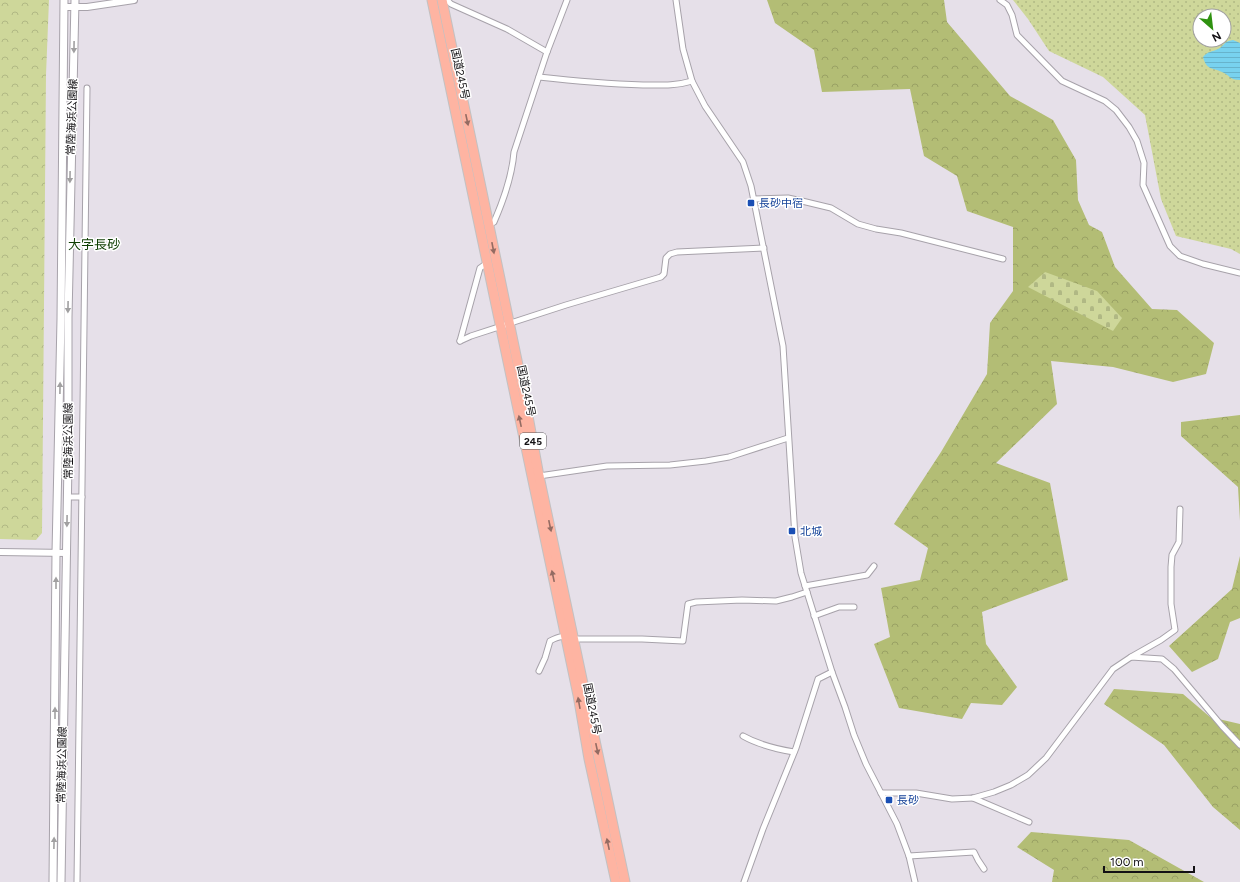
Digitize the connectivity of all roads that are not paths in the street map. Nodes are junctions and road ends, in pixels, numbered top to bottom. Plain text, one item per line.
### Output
1 (134, 0) edge
2 (432, 0) edge
3 (445, 0) edge
4 (566, 0) edge
5 (676, 0) edge
6 (1000, 0) edge
7 (64, 4) edge
8 (74, 4) edge
9 (547, 52) junction
10 (539, 77) junction
11 (692, 81) junction
12 (87, 88) dead end
13 (754, 199) junction
14 (489, 224) junction
15 (764, 248) junction
16 (1003, 259) dead end
17 (487, 263) junction
18 (1240, 273) edge
19 (509, 323) junction
20 (500, 327) junction
21 (788, 438) junction
22 (539, 476) junction
23 (68, 497) junction
24 (82, 497) junction
25 (1180, 509) dead end
26 (0, 552) edge
27 (56, 553) junction
28 (67, 553) junction
29 (874, 566) dead end
30 (805, 586) junction
31 (807, 592) junction
32 (854, 607) dead end
33 (814, 616) junction
34 (569, 637) junction
35 (1131, 657) junction
36 (539, 671) dead end
37 (832, 672) junction
38 (743, 736) dead end
39 (1240, 745) edge
40 (794, 752) junction
41 (881, 793) junction
42 (973, 798) junction
43 (1029, 822) dead end
44 (909, 856) junction
45 (984, 869) dead end
46 (54, 882) edge
47 (61, 882) edge
48 (78, 882) edge
49 (616, 882) edge
50 (624, 882) edge
51 (744, 882) edge
52 (915, 882) edge

1 - 8 street
2 - 17 highway, 国道245号 / 245
3 - 9 street
3 -> 14 highway, 国道245号 / 245
4 - 9 street
5 - 11 street
6 - 18 street
7 - 8 street
27 -> 7 main road, 常陸海浜公園線
8 -> 23 main road, 常陸海浜公園線
9 - 10 street
10 - 11 street
10 - 14 street
11 - 13 street
12 - 24 street
13 - 15 street
13 - 16 street
14 -> 19 highway, 国道245号 / 245
15 - 19 street
15 - 21 street
17 - 20 highway, 国道245号 / 245
17 - 20 street
19 - 20 street
19 - 22 highway, 国道245号 / 245
34 -> 20 highway, 国道245号 / 245
21 - 22 street
21 - 30 street
22 -> 34 highway, 国道245号 / 245
23 - 24 street
23 -> 28 main road, 常陸海浜公園線
24 - 48 street
25 - 35 street
26 - 27 street
27 - 28 street
46 -> 27 main road, 常陸海浜公園線
28 - 47 main road, 常陸海浜公園線
29 - 30 street
30 - 31 street
31 - 33 street
31 - 34 street
32 - 33 street
33 - 37 street
34 - 36 street
49 -> 34 highway, 国道245号 / 245
34 -> 50 highway, 国道245号 / 245
35 - 39 street
35 - 42 street
37 - 40 street
37 - 41 street
38 - 40 street
40 - 51 street
41 - 42 street
41 - 44 street
42 - 43 street
44 - 45 street
44 - 52 street

